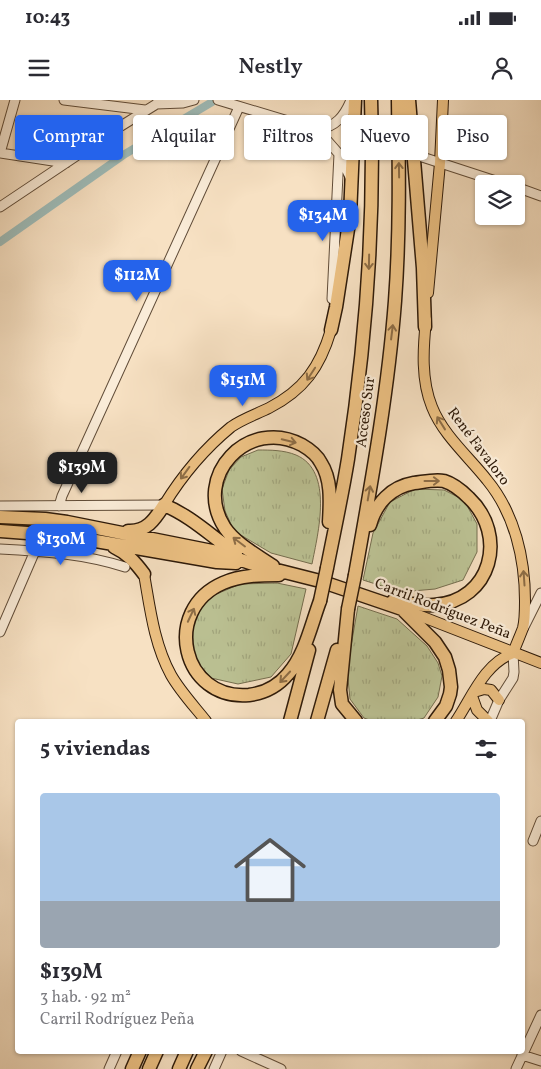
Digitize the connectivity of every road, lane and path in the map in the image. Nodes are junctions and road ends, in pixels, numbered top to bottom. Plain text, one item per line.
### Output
1 (15, 100) edge
2 (64, 100) edge
3 (194, 100) edge
4 (218, 100) edge
5 (351, 100) edge
6 (355, 100) edge
7 (371, 100) edge
8 (398, 100) edge
9 (409, 100) edge
10 (443, 100) edge
11 (159, 102) edge
12 (239, 107) junction
13 (145, 110) junction
14 (266, 115) edge
15 (410, 115) edge
16 (331, 126) edge
17 (331, 145) edge
18 (0, 153) edge
19 (339, 154) junction
20 (428, 159) edge
21 (414, 160) edge
22 (66, 163) junction
23 (440, 163) junction
24 (477, 175) edge
25 (353, 183) junction
26 (525, 191) edge
27 (541, 196) edge
28 (0, 208) edge
29 (425, 327) junction
30 (331, 330) junction
31 (164, 505) junction
32 (0, 506) edge
33 (59, 506) junction
34 (0, 517) edge
35 (0, 531) edge
36 (102, 535) junction
37 (0, 549) edge
38 (35, 551) junction
39 (253, 564) junction
40 (124, 567) dead end
41 (328, 568) junction
42 (279, 570) junction
43 (144, 574) joint
44 (355, 575) junction
45 (303, 576) junction
46 (541, 593) edge
47 (373, 598) junction
48 (320, 601) junction
49 (348, 609) junction
50 (402, 609) junction
51 (523, 627) junction
52 (0, 632) edge
53 (513, 653) junction
54 (540, 664) edge
55 (473, 694) junction
56 (499, 700) junction
57 (204, 719) edge
58 (291, 719) edge
59 (318, 719) edge
60 (354, 719) edge
61 (436, 719) edge
62 (457, 719) edge
63 (487, 719) edge
64 (490, 719) edge
65 (541, 821) edge
66 (533, 842) dead end
67 (541, 1015) edge
68 (525, 1049) edge
69 (116, 1054) edge
70 (139, 1054) edge
71 (156, 1054) edge
72 (186, 1054) edge
73 (204, 1054) edge
74 (221, 1054) edge
75 (248, 1054) edge
76 (522, 1055) joint
77 (541, 1061) edge
78 (109, 1069) edge
79 (132, 1069) edge
80 (149, 1069) edge
81 (179, 1069) edge
82 (197, 1069) edge
83 (214, 1069) edge
84 (281, 1069) edge
85 (518, 1069) edge

1 - 18 street
2 - 13 street
3 - 11 street
4 - 12 street
5 - 16 street
6 - 25 highway
7 -> 41 highway, Acceso Sur
44 -> 8 highway, Acceso Sur
9 - 15 highway
10 - 23 main road, René Favaloro
11 - 13 street
12 - 14 street
12 - 33 street
13 - 22 street
17 - 19 street
18 - 22 street
19 - 25 street
19 - 30 street
20 - 23 street
21 - 29 highway
22 - 28 street
23 - 24 street
23 - 29 main road, René Favaloro
25 - 30 highway
26 - 27 street
51 -> 29 main road, René Favaloro
30 -> 31 main road
31 - 33 street
31 - 36 highway
31 - 39 highway
32 - 33 street
34 - 36 highway
35 - 36 highway
36 - 39 highway
36 - 43 highway
37 - 38 street
38 - 40 street
38 - 52 street
39 - 42 highway
42 -> 41 highway
41 - 48 highway, Acceso Sur, bridge
42 - 45 highway
43 - 57 main road
44 -> 47 highway
44 - 49 highway, Acceso Sur, bridge
45 - 47 highway, Carril Rodríguez Peña
48 -> 45 highway
46 - 51 street
47 - 50 highway, Carril Rodríguez Peña
48 - 58 highway, Acceso Sur
49 - 59 highway, Acceso Sur
49 - 60 highway
50 - 53 main road, Carril Rodríguez Peña
50 - 61 highway
51 - 53 main road, René Favaloro
53 - 54 main road, Carril Rodríguez Peña
53 - 55 main road
53 - 56 street
55 - 56 main road
55 - 62 main road
55 - 63 main road
56 - 64 street
65 - 66 street
67 - 68 street
69 - 78 street
70 - 79 highway
71 - 80 highway
72 - 81 highway
73 - 82 highway
74 - 83 street
75 - 84 street
76 - 77 street
76 - 85 street

